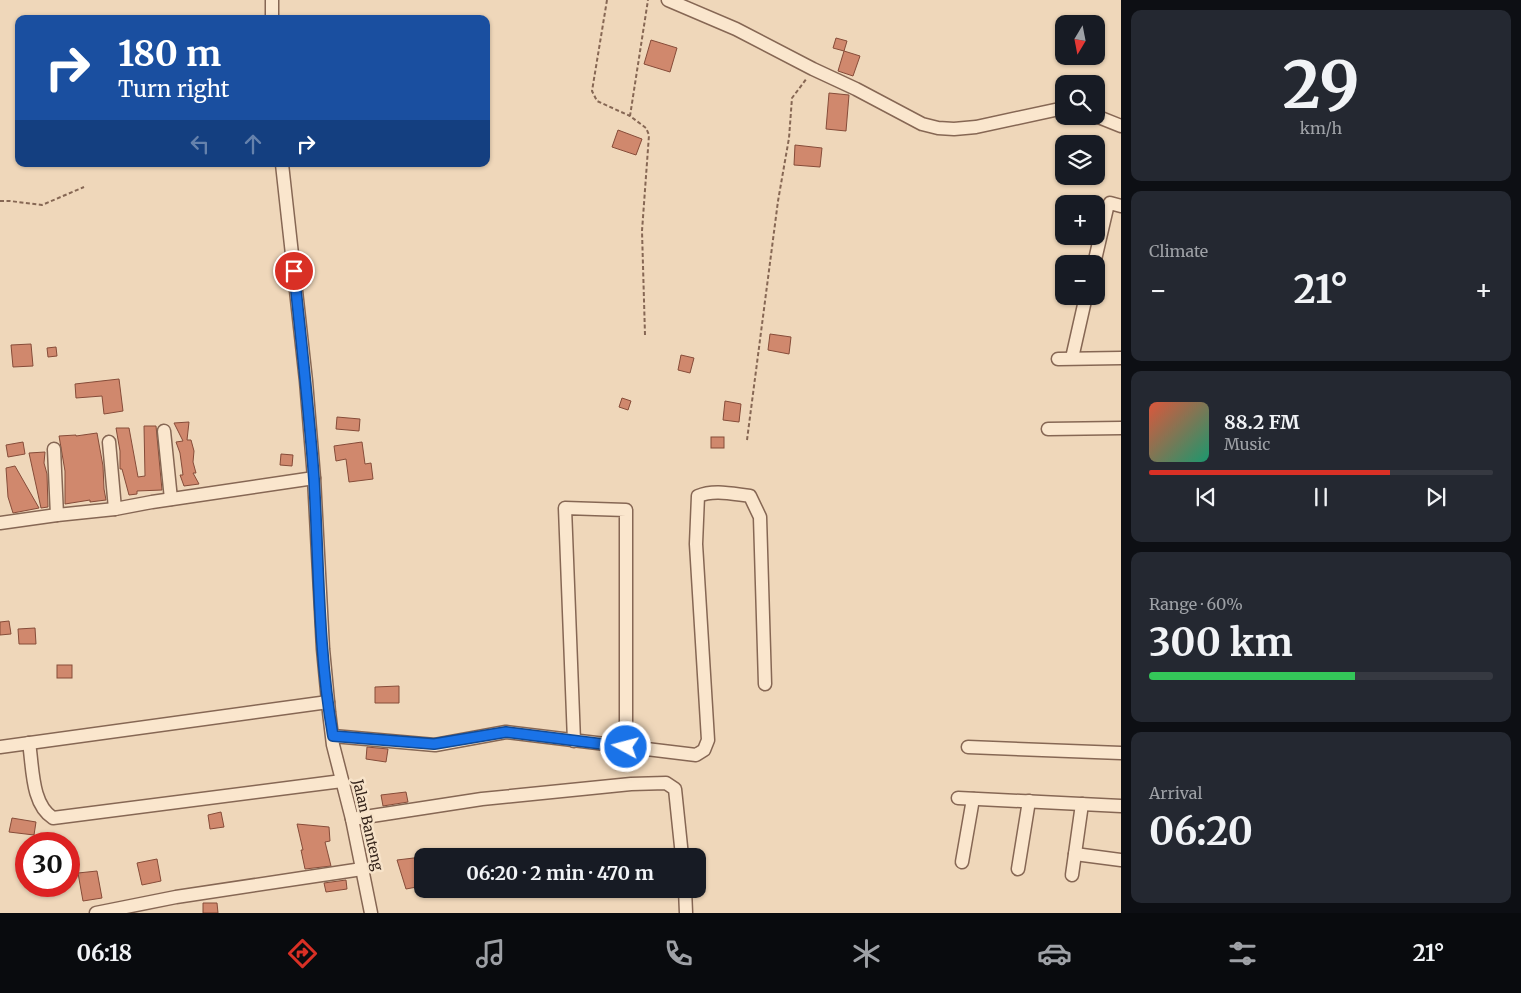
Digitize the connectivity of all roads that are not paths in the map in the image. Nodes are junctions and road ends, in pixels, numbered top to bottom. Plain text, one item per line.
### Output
1 (272, 0) edge
2 (668, 0) edge
3 (272, 15) edge
4 (1055, 110) edge
5 (1105, 120) edge
6 (1121, 126) edge
7 (282, 167) edge
8 (1121, 206) edge
9 (1096, 255) edge
10 (1084, 305) edge
11 (1058, 358) dead end
12 (1072, 358) junction
13 (1121, 358) edge
14 (1121, 428) edge
15 (1048, 429) dead end
16 (164, 431) dead end
17 (109, 442) dead end
18 (54, 449) dead end
19 (314, 478) junction
20 (171, 499) junction
21 (115, 509) junction
22 (57, 515) junction
23 (0, 521) edge
24 (765, 684) dead end
25 (328, 702) junction
26 (333, 740) junction
27 (574, 741) junction
28 (29, 743) junction
29 (0, 747) edge
30 (626, 747) junction
31 (968, 747) dead end
32 (1121, 753) edge
33 (342, 781) junction
34 (958, 798) dead end
35 (974, 799) junction
36 (1029, 802) junction
37 (1082, 804) junction
38 (1121, 806) edge
39 (352, 819) junction
40 (681, 848) edge
41 (1075, 854) junction
42 (1121, 860) edge
43 (962, 862) dead end
44 (1018, 868) dead end
45 (362, 869) junction
46 (1072, 875) dead end
47 (685, 898) edge
48 (96, 913) edge
49 (371, 913) edge
50 (686, 913) edge

1 - 3 street
2 - 4 street
5 - 6 street
7 - 19 street, Jalan Banteng
8 - 9 street
10 - 12 street
11 - 12 street
12 - 13 street
14 - 15 street
16 - 20 street
17 - 21 street
18 - 22 street
19 - 20 street
19 - 25 street, Jalan Banteng
20 - 21 street
21 - 22 street
22 - 23 street
24 - 30 street
25 - 26 street, Jalan Banteng
25 - 28 street
26 - 27 street
26 - 33 street, Jalan Banteng
27 - 30 street
27 - 30 street
28 - 29 street
28 - 33 street
31 - 32 street
33 - 39 street, Jalan Banteng
34 - 35 street
35 - 36 street
35 - 43 street
36 - 37 street
36 - 44 street
37 - 38 street
37 - 41 street
39 - 40 street
39 - 45 street, Jalan Banteng
41 - 42 street
41 - 46 street
45 - 48 street
45 - 49 street, Jalan Banteng
47 - 50 street

